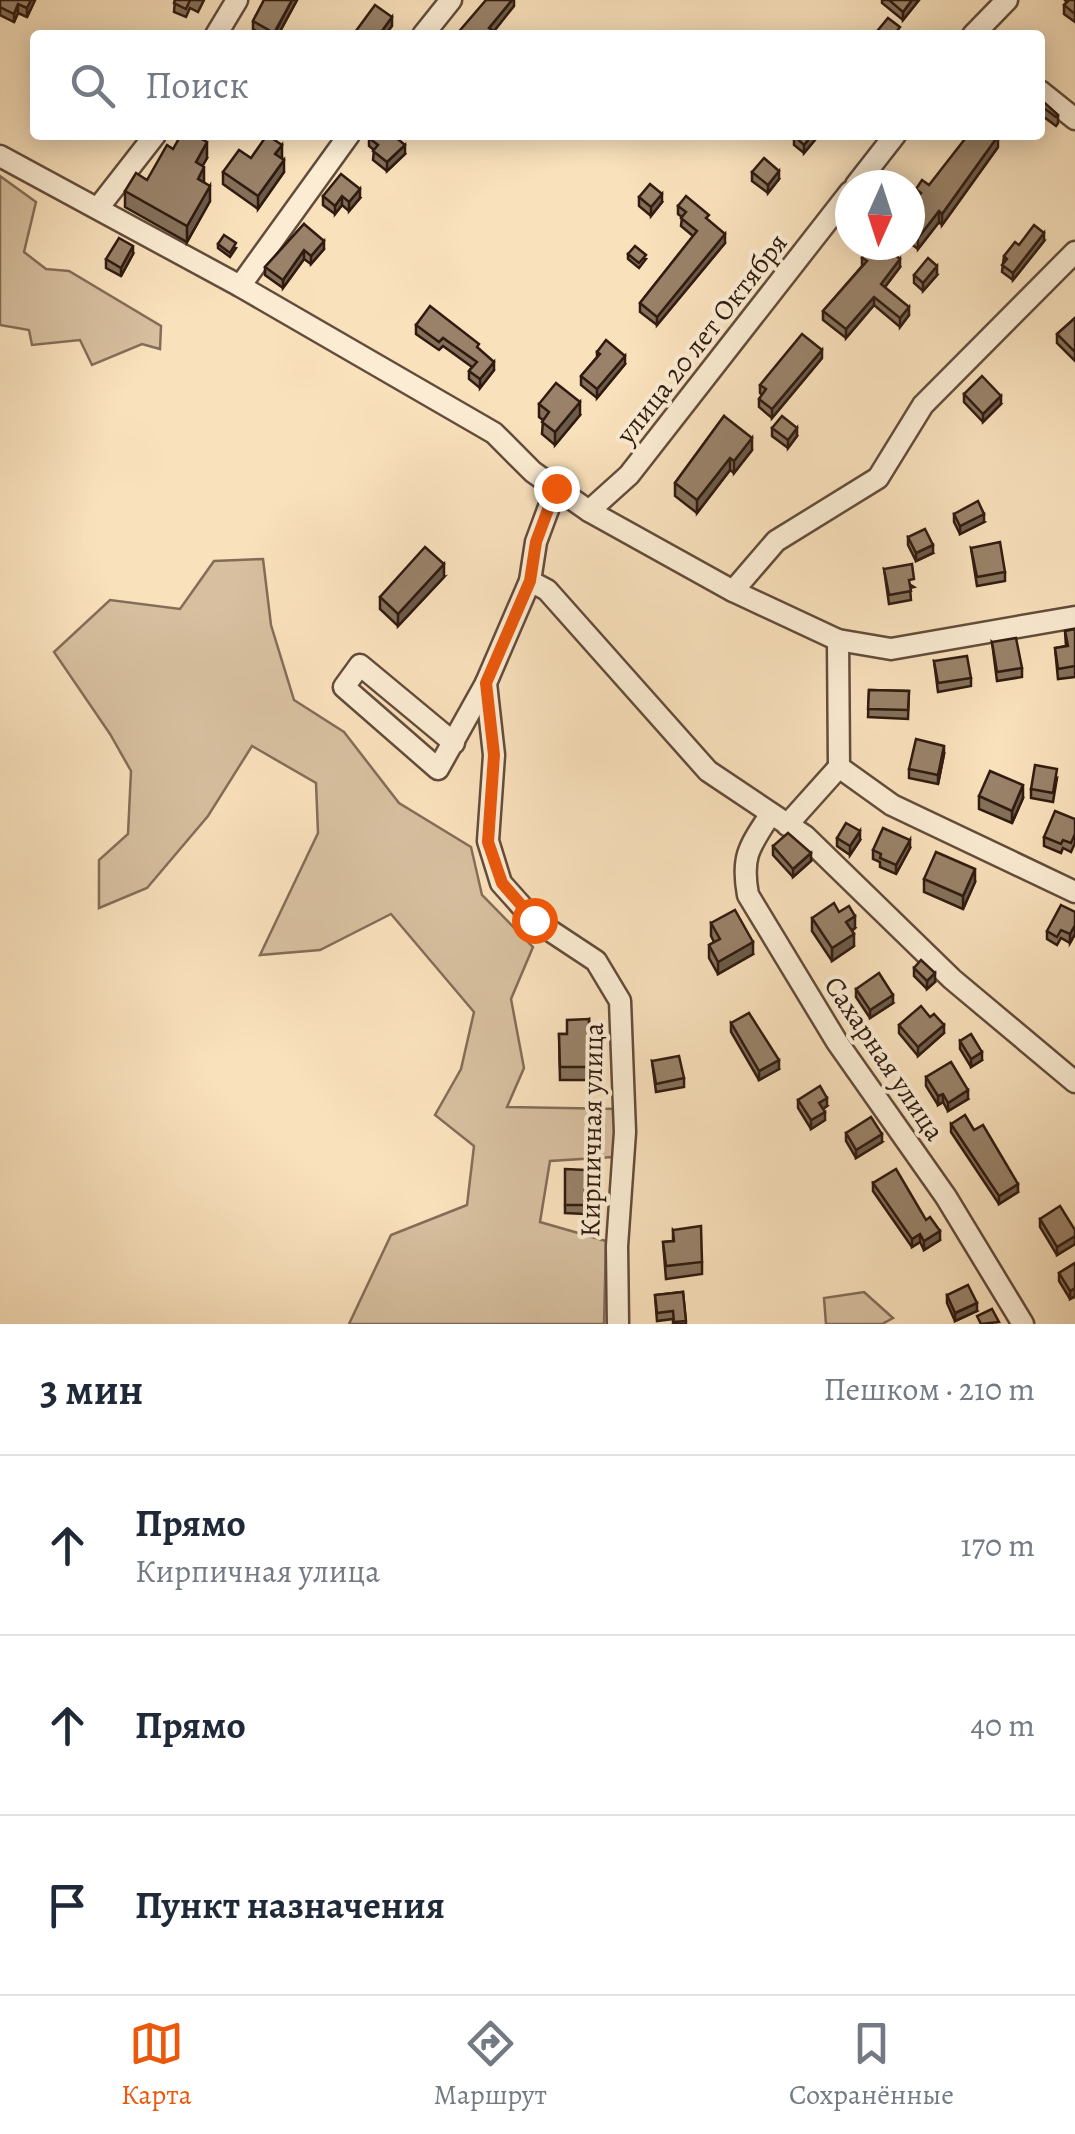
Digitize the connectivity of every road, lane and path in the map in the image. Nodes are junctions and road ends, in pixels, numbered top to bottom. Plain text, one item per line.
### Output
1 (237, 0) edge
2 (452, 0) edge
3 (1007, 0) edge
4 (219, 30) edge
5 (426, 30) edge
6 (978, 30) edge
7 (1045, 95) edge
8 (1075, 118) edge
9 (151, 140) edge
10 (345, 140) edge
11 (891, 140) edge
12 (0, 156) edge
13 (868, 170) edge
14 (98, 208) junction
15 (835, 211) edge
16 (1075, 252) edge
17 (240, 286) junction
18 (556, 488) junction
19 (589, 511) junction
20 (530, 581) junction
21 (733, 590) junction
22 (1075, 616) edge
23 (838, 640) junction
24 (486, 683) junction
25 (454, 742) junction
26 (839, 767) junction
27 (779, 820) junction
28 (1075, 892) edge
29 (1075, 1082) edge
30 (618, 1324) edge
31 (1023, 1324) edge

1 - 4 street
2 - 5 street
3 - 6 street
7 - 8 street
9 - 14 street
10 - 17 street
11 - 13 street
12 - 14 street
14 - 17 street
15 - 19 street, улица 20 лет Октября
16 - 21 street
17 - 18 street
18 - 19 street
18 - 20 street, Кирпичная улица
19 - 21 street
20 - 24 street, Кирпичная улица
20 - 27 street
21 - 23 street
22 - 23 street
23 - 26 street
24 - 25 street
24 - 30 street, Кирпичная улица
25 - 25 street
26 - 27 street, Сахарная улица
26 - 28 street
27 - 29 street
27 - 31 street, Сахарная улица

